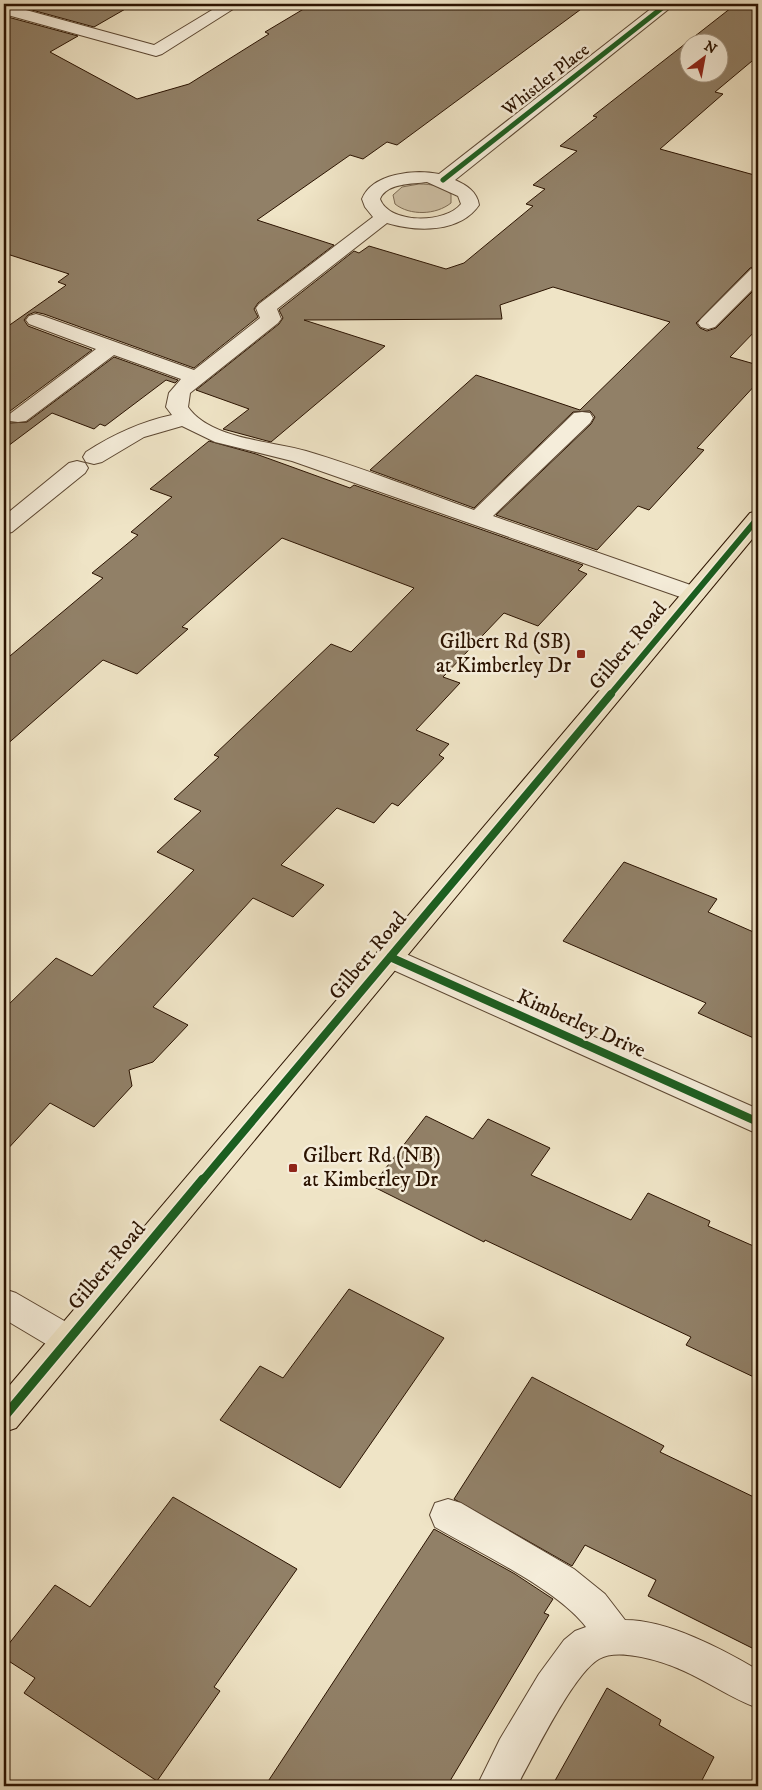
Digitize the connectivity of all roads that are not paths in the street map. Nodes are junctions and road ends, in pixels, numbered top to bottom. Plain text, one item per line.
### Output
1 (233, 4) edge
2 (667, 4) edge
3 (4, 8) edge
4 (443, 180) junction
5 (385, 216) junction
6 (758, 273) edge
7 (36, 320) dead end
8 (708, 323) dead end
9 (110, 348) junction
10 (197, 378) junction
11 (18, 416) dead end
12 (582, 418) dead end
13 (185, 419) junction
14 (479, 518) junction
15 (758, 518) edge
16 (4, 527) edge
17 (694, 594) junction
18 (390, 957) junction
19 (758, 1122) edge
20 (4, 1303) edge
21 (68, 1340) junction
22 (4, 1417) edge
23 (448, 1515) dead end
24 (615, 1636) junction
25 (758, 1690) edge
26 (496, 1786) edge

1 - 3 street
2 - 4 street, Whistler Place
4 - 5 street
4 - 5 street
5 - 10 street
6 - 8 street
7 - 9 street
9 - 10 street
9 - 11 street
10 - 13 street
12 - 14 street
13 - 14 street
13 - 16 street
14 - 17 street
15 - 17 main road, Gilbert Road
17 - 18 main road, Gilbert Road
18 - 19 street, Kimberley Drive
18 - 21 main road, Gilbert Road
20 - 21 street
21 - 22 main road, Gilbert Road
23 - 24 street
24 - 25 street
24 - 26 street

